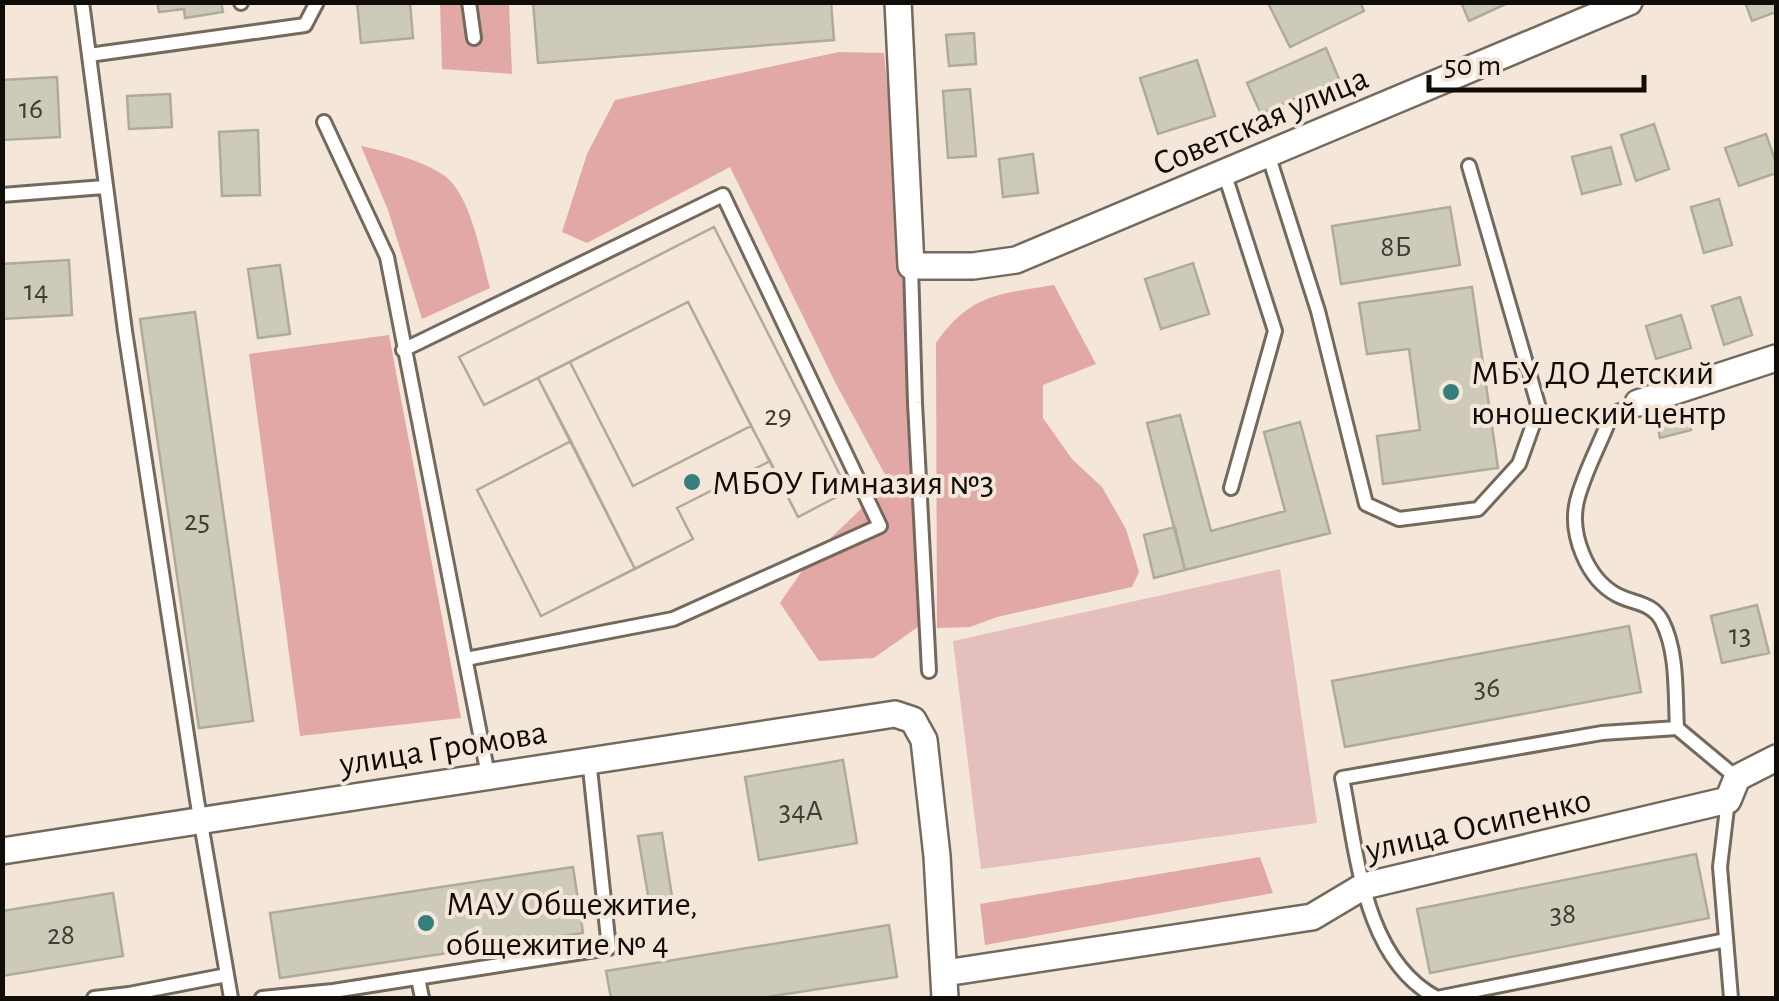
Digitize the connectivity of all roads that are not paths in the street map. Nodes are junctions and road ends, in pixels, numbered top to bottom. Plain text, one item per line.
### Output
1 (82, 2) edge
2 (317, 2) edge
3 (469, 2) edge
4 (898, 2) edge
5 (1629, 2) edge
6 (474, 38) dead end
7 (89, 55) junction
8 (324, 122) dead end
9 (1268, 154) junction
10 (1468, 166) dead end
11 (1225, 175) junction
12 (104, 187) junction
13 (2, 196) edge
14 (911, 266) junction
15 (403, 350) junction
16 (1776, 358) edge
17 (1638, 403) joint
18 (1231, 488) dead end
19 (466, 660) junction
20 (929, 671) dead end
21 (1676, 728) junction
22 (1776, 758) edge
23 (589, 759) junction
24 (488, 776) junction
25 (1732, 789) junction
26 (200, 822) junction
27 (2, 851) edge
28 (1364, 886) junction
29 (1726, 940) junction
30 (227, 975) junction
31 (418, 978) junction
32 (943, 992) edge
33 (334, 995) edge
34 (130, 996) edge
35 (94, 998) edge
36 (231, 998) edge
37 (262, 998) edge
38 (422, 998) edge
39 (1731, 998) edge

1 - 7 lane
2 - 7 lane
3 - 6 lane
4 - 14 street
5 - 9 street, Советская улица
7 - 12 lane
8 - 15 lane
9 - 10 lane
9 - 11 street, Советская улица
11 - 14 street, Советская улица
11 - 18 lane
12 - 13 lane
12 - 26 lane
14 - 20 lane
15 - 19 lane
15 - 19 lane
16 - 17 street
17 - 21 lane
19 - 24 lane
21 - 25 lane
21 - 28 lane
22 - 25 street, улица Осипенко
23 - 24 street, улица Громова
23 - 31 lane
23 - 32 street, улица Громова
24 - 26 street, улица Громова
25 - 28 street, улица Осипенко
25 - 29 lane
26 - 27 street, улица Громова
26 - 30 lane
28 - 29 lane
28 - 32 street, улица Осипенко
29 - 39 lane
30 - 34 lane
30 - 36 lane
31 - 33 lane
31 - 38 lane
33 - 37 lane
34 - 35 lane

